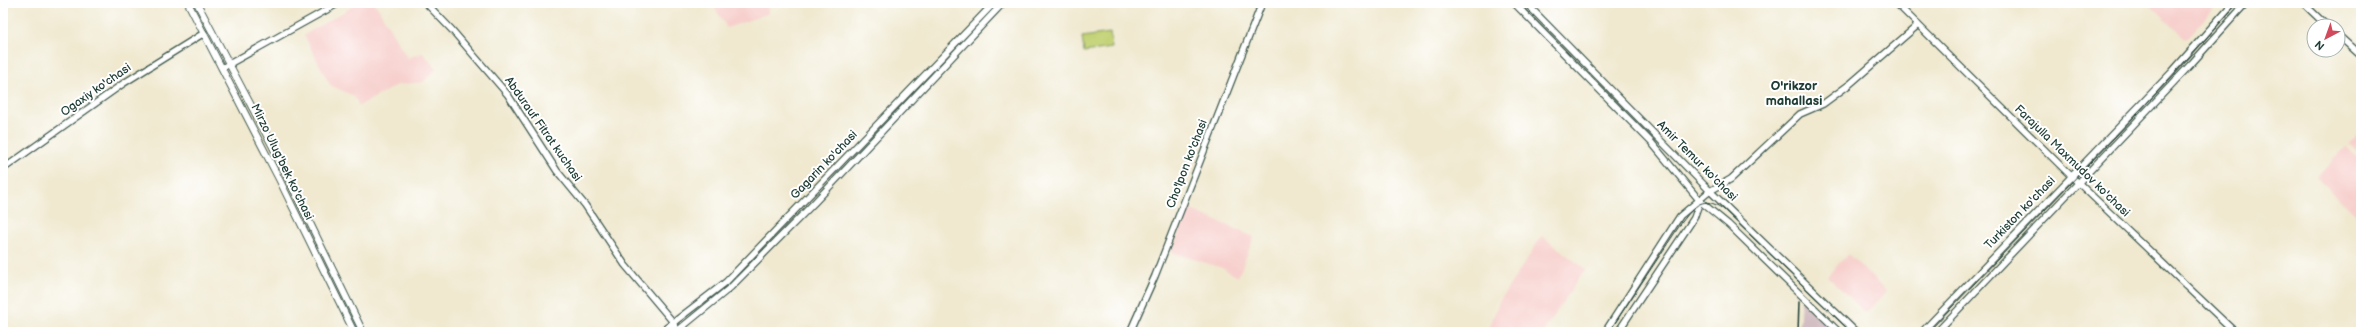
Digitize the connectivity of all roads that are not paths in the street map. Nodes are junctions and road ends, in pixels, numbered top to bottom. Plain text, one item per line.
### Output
1 (188, 3) edge
2 (198, 3) edge
3 (339, 3) edge
4 (426, 3) edge
5 (994, 3) edge
6 (1002, 3) edge
7 (1262, 3) edge
8 (1514, 3) edge
9 (1526, 3) edge
10 (1896, 3) edge
11 (2232, 3) edge
12 (2246, 3) edge
13 (2303, 3) edge
14 (2319, 18) edge
15 (1918, 25) junction
16 (204, 33) junction
17 (2346, 43) edge
18 (2361, 56) edge
19 (230, 63) junction
20 (222, 68) junction
21 (3, 169) edge
22 (2071, 176) junction
23 (2079, 184) junction
24 (1710, 191) junction
25 (1700, 201) junction
26 (673, 322) junction
27 (354, 332) edge
28 (363, 332) edge
29 (661, 332) edge
30 (676, 332) edge
31 (1130, 332) edge
32 (1605, 332) edge
33 (1618, 332) edge
34 (1839, 332) edge
35 (1856, 332) edge
36 (1922, 332) edge
37 (1937, 332) edge
38 (2235, 332) edge

1 - 16 main road, Mirzo Ulug'bek ko'chasi
2 - 19 main road, Mirzo Ulug'bek ko'chasi
3 - 19 main road
4 - 26 main road, Abdurauf Fitrat kuchasi
5 - 26 main road, Gagarin ko'chasi
6 - 30 main road, Gagarin ko'chasi
7 - 31 main road, Cho'lpon ko'chasi
8 - 25 main road, Amir Temur ko'chasi
9 - 24 main road, Amir Temur ko'chasi
10 - 15 main road, Farajulla Maxmudov ko'chasi
11 - 22 main road, Turkiston ko'chasi
12 - 23 main road, Turkiston ko'chasi
13 - 14 main road
15 - 22 main road, Farajulla Maxmudov ko'chasi
15 - 24 main road
16 - 20 main road, Mirzo Ulug'bek ko'chasi
16 - 21 main road, Ogaxiy ko'chasi
17 - 18 main road
19 - 20 main road
19 - 28 main road, Mirzo Ulug'bek ko'chasi
20 - 27 main road, Mirzo Ulug'bek ko'chasi
22 - 23 main road, Farajulla Maxmudov ko'chasi
22 - 36 main road, Turkiston ko'chasi
23 - 37 main road, Turkiston ko'chasi
23 - 38 main road, Farajulla Maxmudov ko'chasi
24 - 25 main road
24 - 35 main road, Amir Temur ko'chasi
25 - 32 main road
25 - 33 main road
25 - 34 main road, Amir Temur ko'chasi
26 - 29 main road, Gagarin ko'chasi
26 - 30 main road, Abdurauf Fitrat kuchasi

